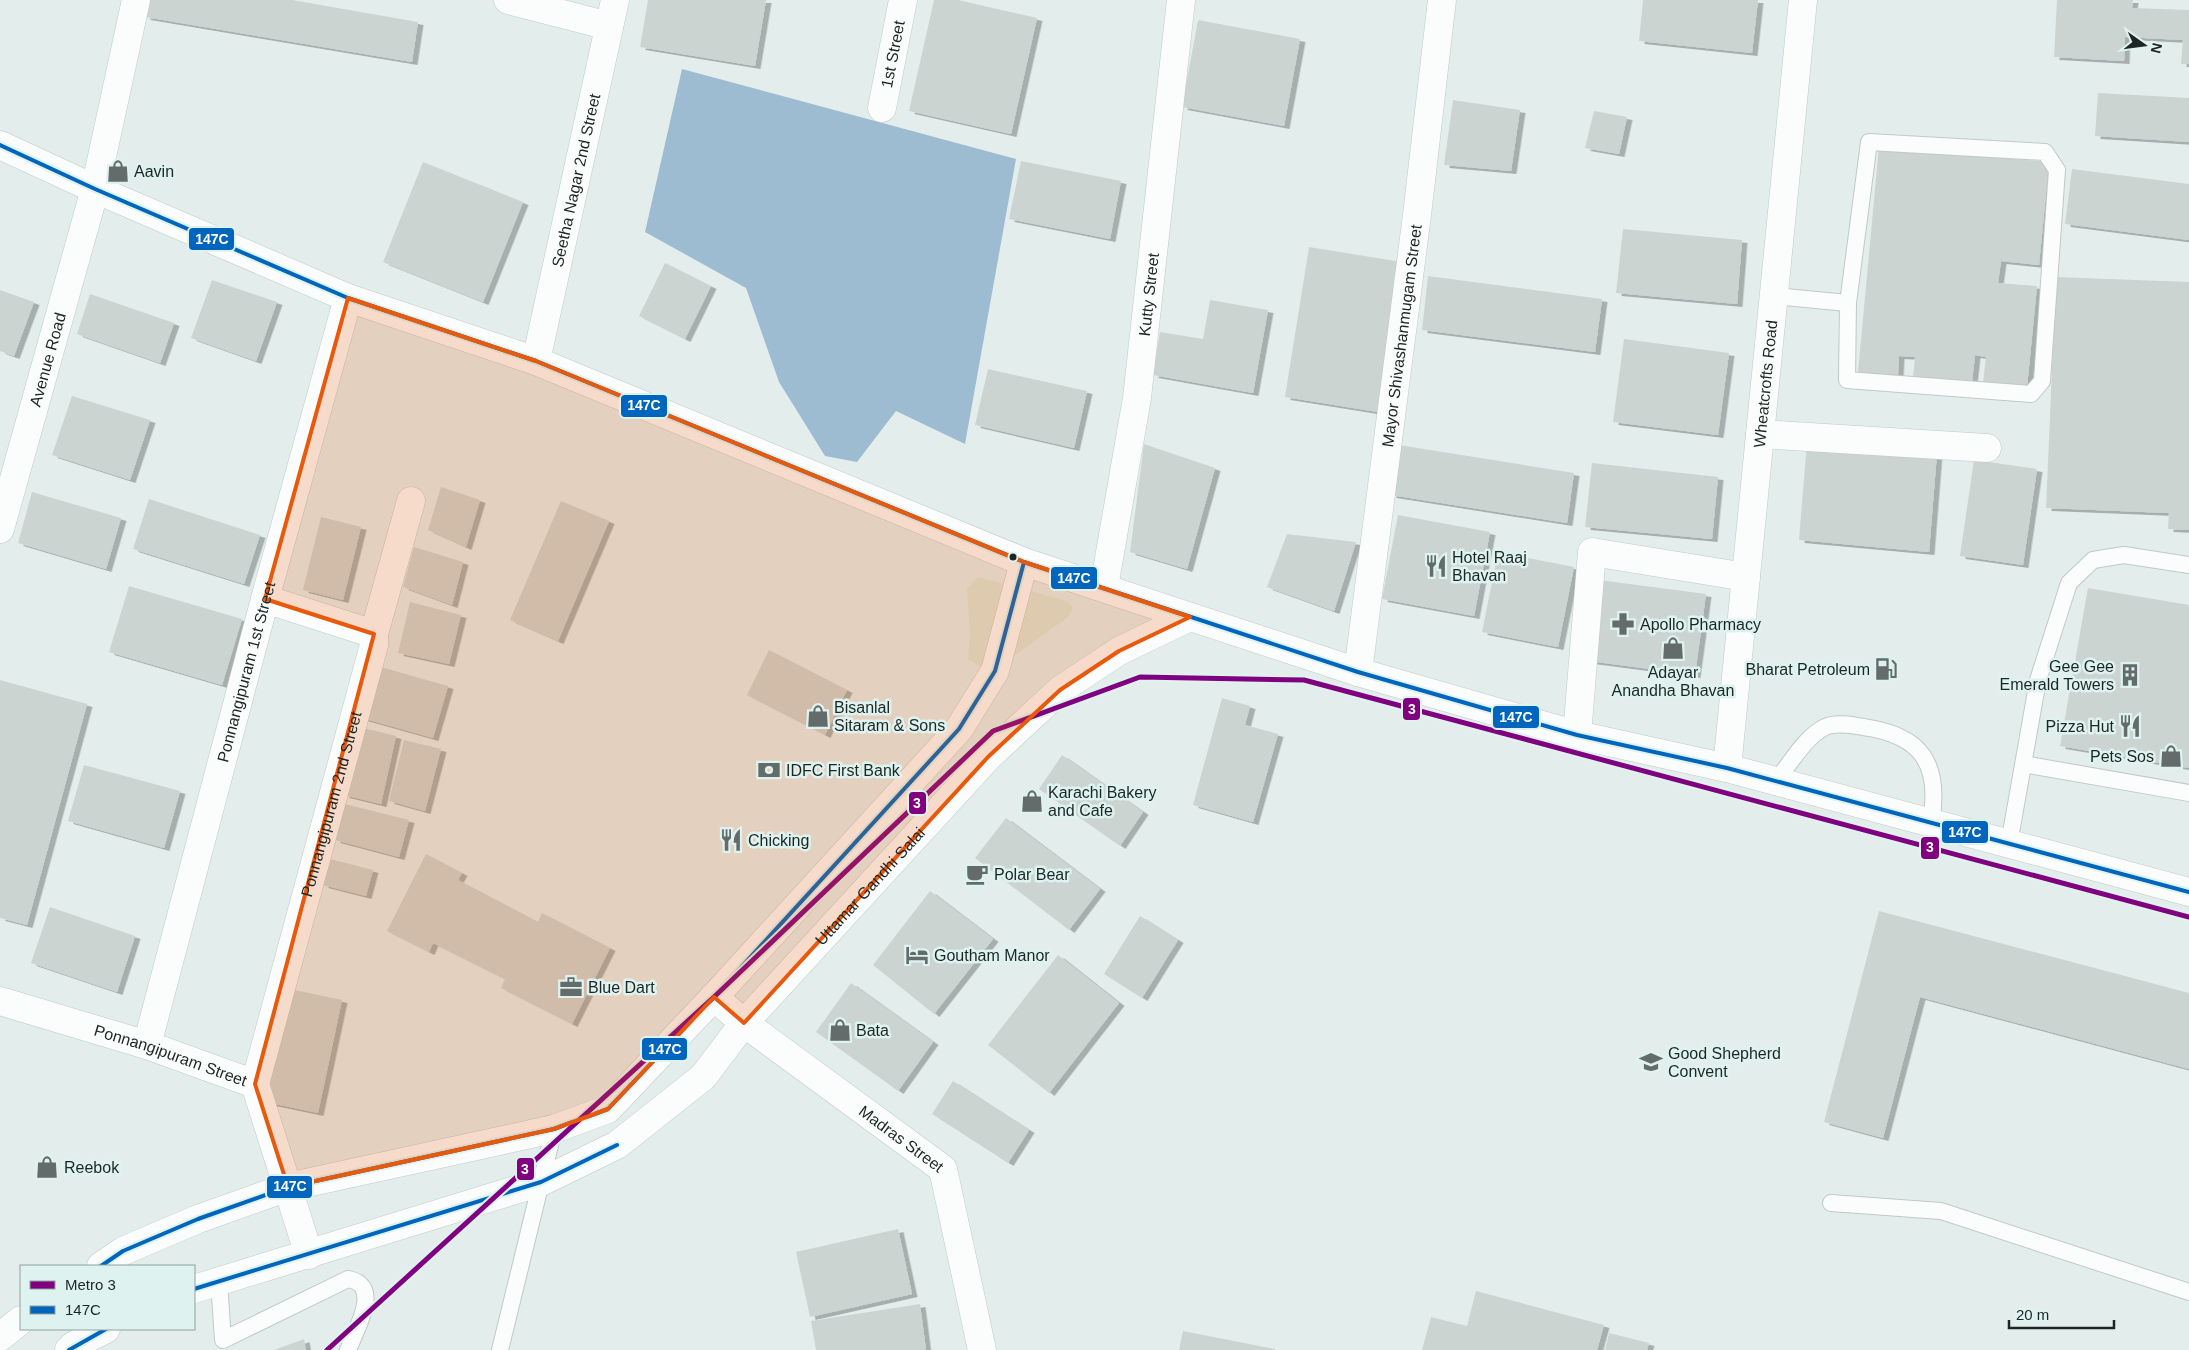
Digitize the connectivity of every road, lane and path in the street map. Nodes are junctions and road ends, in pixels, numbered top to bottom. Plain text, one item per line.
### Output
1 (136, 0) edge
2 (508, 0) edge
3 (903, 0) edge
4 (1181, 0) edge
5 (1442, 0) edge
6 (1803, 0) edge
7 (612, 13) edge
8 (882, 108) dead end
9 (0, 146) edge
10 (95, 189) junction
11 (1774, 296) junction
12 (348, 298) junction
13 (1848, 303) junction
14 (536, 361) junction
15 (1760, 434) junction
16 (1987, 448) dead end
17 (411, 502) dead end
18 (0, 529) edge
19 (1024, 562) junction
20 (2189, 565) edge
21 (1746, 577) junction
22 (1104, 587) junction
23 (265, 599) junction
24 (1190, 617) junction
25 (374, 634) junction
26 (1358, 672) junction
27 (1578, 735) junction
28 (2023, 764) junction
29 (1727, 768) junction
30 (1776, 781) junction
31 (2189, 793) edge
32 (1932, 823) junction
33 (2009, 844) junction
34 (2189, 892) edge
35 (714, 997) junction
36 (0, 1000) edge
37 (744, 1023) junction
38 (147, 1044) junction
39 (255, 1084) junction
40 (554, 1130) junction
41 (541, 1182) junction
42 (288, 1187) junction
43 (1831, 1203) dead end
44 (308, 1255) junction
45 (102, 1265) edge
46 (219, 1282) junction
47 (195, 1290) edge
48 (2189, 1292) edge
49 (20, 1321) edge
50 (104, 1330) edge
51 (0, 1337) edge
52 (223, 1345) edge
53 (69, 1350) edge
54 (348, 1350) edge
55 (500, 1350) edge
56 (982, 1350) edge

1 - 10 street, Avenue Road
2 - 7 street
3 - 8 street, 1st Street
4 - 22 street, Kutty Street
5 - 26 street, Mayor Shivashanmugam Street
6 - 11 street, Wheatcrofts Road
7 - 14 street, Seetha Nagar 2nd Street
9 - 10 street
10 - 12 street
10 - 18 street, Avenue Road
11 - 13 lane
11 - 15 street, Wheatcrofts Road
12 - 14 street
12 - 23 street, Ponnangipuram 1st Street
13 - 13 lane
14 - 19 street
15 - 16 street
15 - 21 street, Wheatcrofts Road
17 - 25 street, Ponnangipuram 2nd Street
19 - 22 street
19 - 35 street
20 - 28 lane
21 - 27 street
21 - 29 street, Wheatcrofts Road
22 - 24 street
23 - 25 street
23 - 38 street, Ponnangipuram 1st Street
24 - 26 street
24 - 37 street, Uttamar Gandhi Salai
25 - 39 street, Ponnangipuram 2nd Street
26 - 27 street
27 - 29 street
28 - 31 lane
28 - 33 lane
29 - 30 street
30 - 32 street
30 - 32 lane
32 - 33 street
33 - 34 street
35 - 37 street, Madras Street
35 - 40 street
36 - 38 street, Ponnangipuram Street
37 - 41 street, Uttamar Gandhi Salai
37 - 56 street, Madras Street
38 - 39 street, Ponnangipuram Street
39 - 42 street, Ponnangipuram Street
40 - 41 lane
40 - 42 street
41 - 44 street, Uttamar Gandhi Salai
41 - 55 lane
42 - 44 street, Ponnangipuram Street
42 - 45 street
43 - 48 lane
44 - 46 street, Uttamar Gandhi Salai
46 - 47 street, Uttamar Gandhi Salai
46 - 52 lane
49 - 51 street
50 - 53 street
52 - 54 lane

